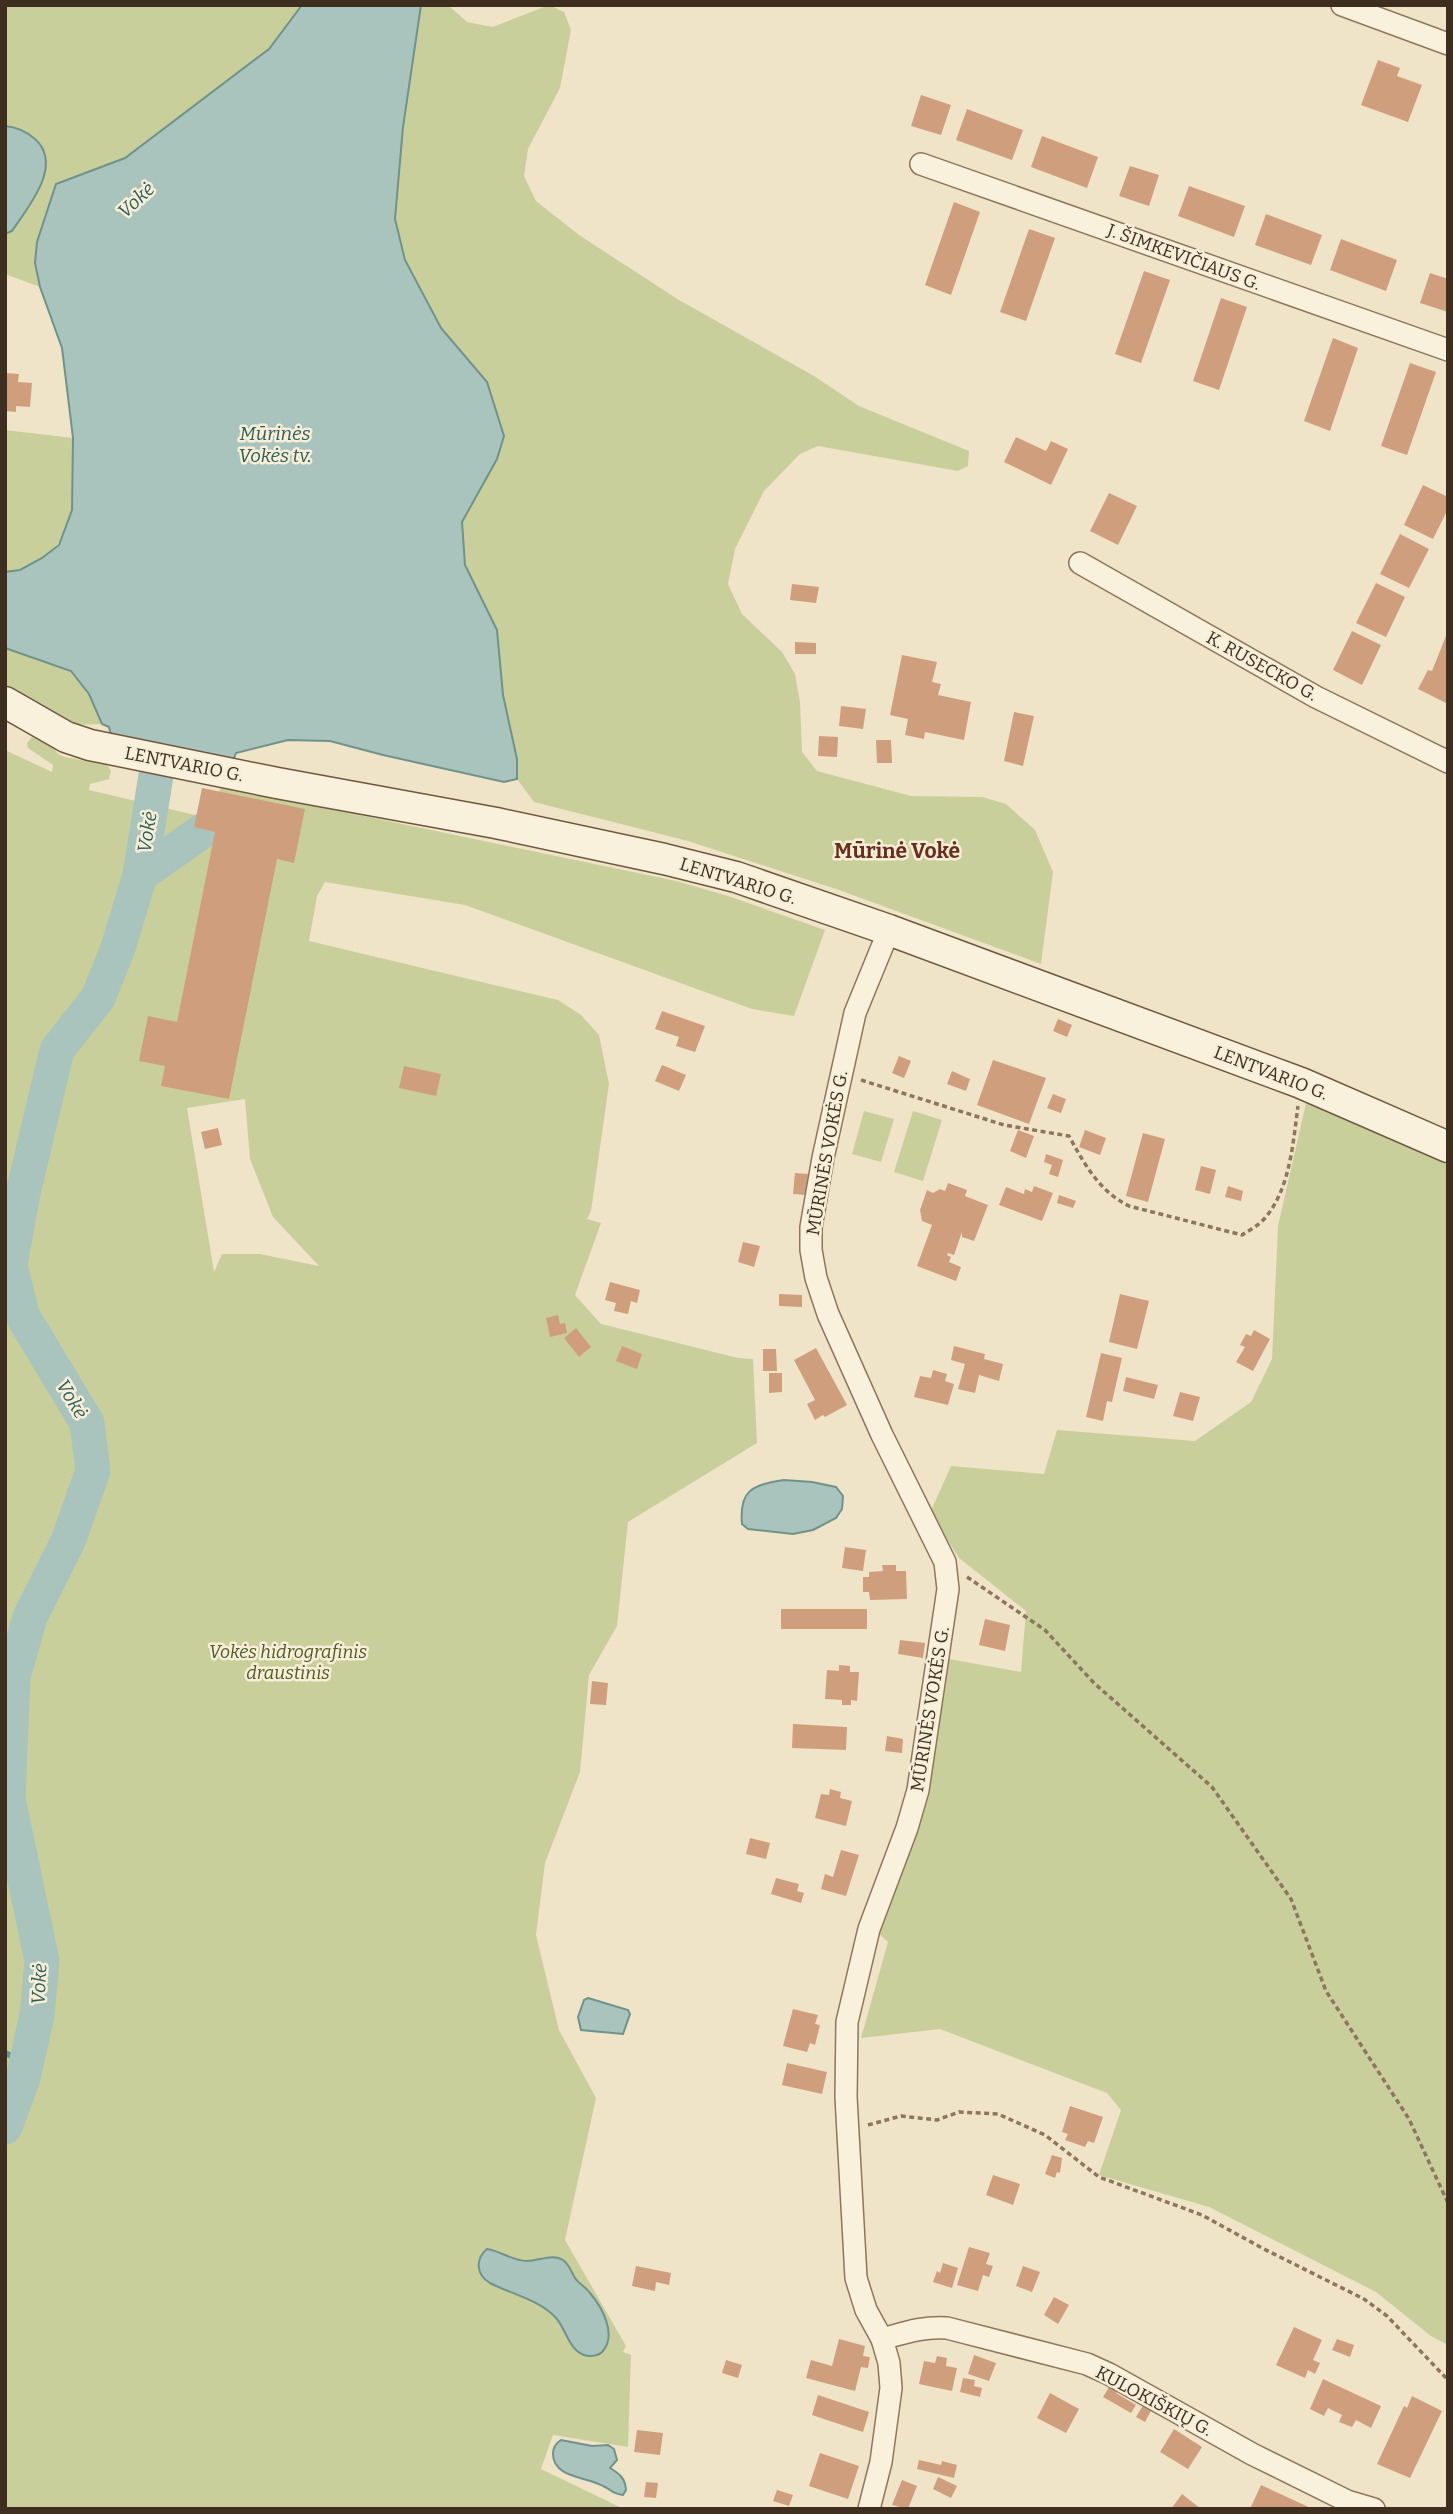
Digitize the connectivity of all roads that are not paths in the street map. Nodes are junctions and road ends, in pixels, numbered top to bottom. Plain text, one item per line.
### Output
1 (1342, 5) edge
2 (1448, 44) edge
3 (921, 164) dead end
4 (1448, 350) edge
5 (1080, 563) dead end
6 (5, 702) edge
7 (1448, 762) edge
8 (889, 930) junction
9 (1448, 1147) edge
10 (882, 2339) junction
11 (869, 2509) edge
12 (1374, 2509) edge

1 - 2 street
3 - 4 street, J. ŠIMKEVIČIAUS G.
5 - 7 street, K. RUSECKO G.
6 - 8 main road, LENTVARIO G.
8 - 9 main road, LENTVARIO G.
8 - 10 street, MŪRINĖS VOKĖS G.
10 - 11 street, MŪRINĖS VOKĖS G.
10 - 12 street, KULOKIŠKIŲ G.

